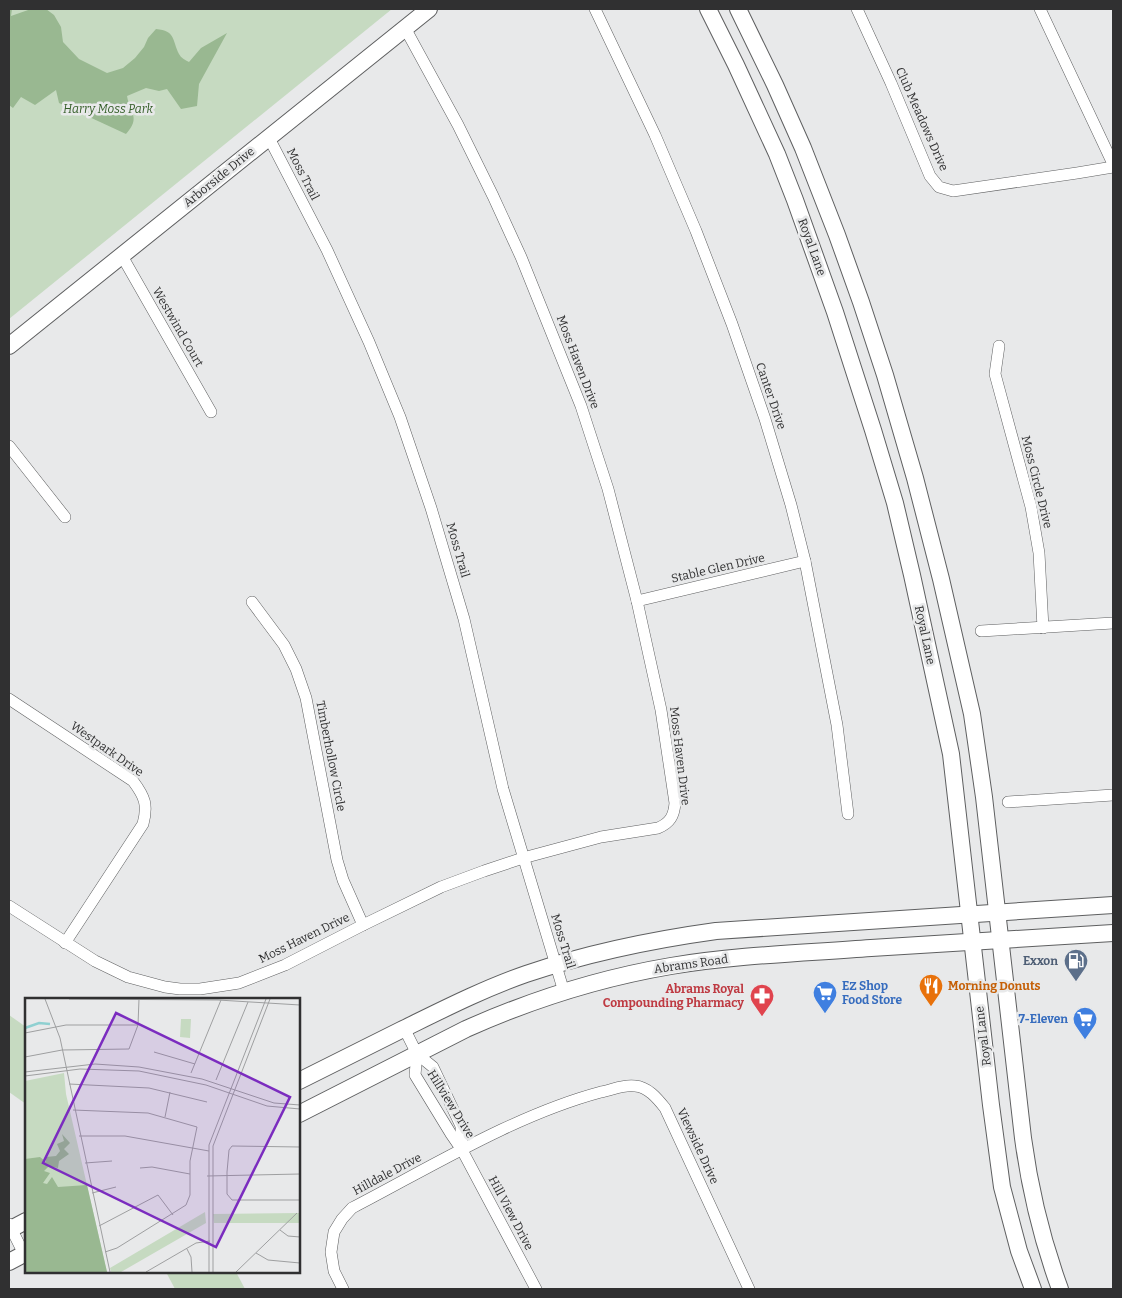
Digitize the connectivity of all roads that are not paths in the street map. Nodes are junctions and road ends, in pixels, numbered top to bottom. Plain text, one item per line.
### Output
1 (429, 9) edge
2 (595, 9) edge
3 (708, 9) edge
4 (738, 9) edge
5 (857, 9) edge
6 (1040, 9) edge
7 (405, 28) junction
8 (268, 138) junction
9 (1113, 166) edge
10 (122, 256) junction
11 (9, 346) edge
12 (999, 346) dead end
13 (211, 412) dead end
14 (9, 446) edge
15 (65, 517) dead end
16 (805, 562) junction
17 (637, 601) junction
18 (252, 602) dead end
19 (1113, 623) edge
20 (1043, 628) junction
21 (981, 631) dead end
22 (9, 699) edge
23 (1113, 795) edge
24 (1008, 802) dead end
25 (848, 814) dead end
26 (523, 858) junction
27 (1113, 905) edge
28 (9, 906) edge
29 (997, 913) junction
30 (969, 915) junction
31 (363, 925) junction
32 (1113, 933) edge
33 (1000, 940) junction
34 (972, 942) junction
35 (65, 943) junction
36 (556, 964) junction
37 (564, 992) junction
38 (404, 1028) junction
39 (416, 1054) junction
40 (300, 1080) edge
41 (300, 1113) edge
42 (462, 1150) junction
43 (1028, 1176) junction
44 (1002, 1188) junction
45 (25, 1221) edge
46 (10, 1227) edge
47 (25, 1254) edge
48 (9, 1262) edge
49 (344, 1289) edge
50 (536, 1289) edge
51 (749, 1289) edge
52 (1033, 1289) edge
53 (1060, 1289) edge

1 - 7 main road, Arborside Drive
2 - 16 street, Canter Drive
3 - 30 main road, Royal Lane
4 - 29 main road
5 - 9 street, Club Meadows Drive
6 - 9 street
7 - 8 main road, Arborside Drive
7 - 17 street, Moss Haven Drive
8 - 10 main road, Arborside Drive
8 - 26 street, Moss Trail
10 - 11 main road, Arborside Drive
10 - 13 street, Westwind Court
12 - 20 street, Moss Circle Drive
14 - 15 street
16 - 17 street, Stable Glen Drive
16 - 25 street, Canter Drive
17 - 26 street, Moss Haven Drive
18 - 31 street, Timberhollow Circle
19 - 20 street
20 - 21 street
22 - 35 street, Westpark Drive
23 - 24 street
26 - 31 street, Moss Haven Drive
26 - 36 street, Moss Trail
27 - 29 main road
28 - 35 street, Moss Haven Drive
29 - 30 main road
29 - 33 main road
30 - 34 main road, Royal Lane
30 - 36 main road
31 - 35 street, Moss Haven Drive
32 - 33 main road, Abrams Road
33 - 34 main road, Abrams Road
33 - 43 main road
34 - 37 main road, Abrams Road
34 - 44 main road, Royal Lane
36 - 37 street, Moss Trail
36 - 38 main road
37 - 39 main road, Abrams Road
38 - 39 street, Hillview Drive
38 - 40 main road
39 - 41 main road, Abrams Road
39 - 42 street, Hillview Drive
39 - 42 street, Hillview Drive
42 - 49 street, Hilldale Drive
42 - 50 street, Hill View Drive
42 - 51 street, Viewside Drive
43 - 44 main road
43 - 53 main road
44 - 52 main road, Royal Lane
45 - 46 main road
46 - 47 street
47 - 48 main road

